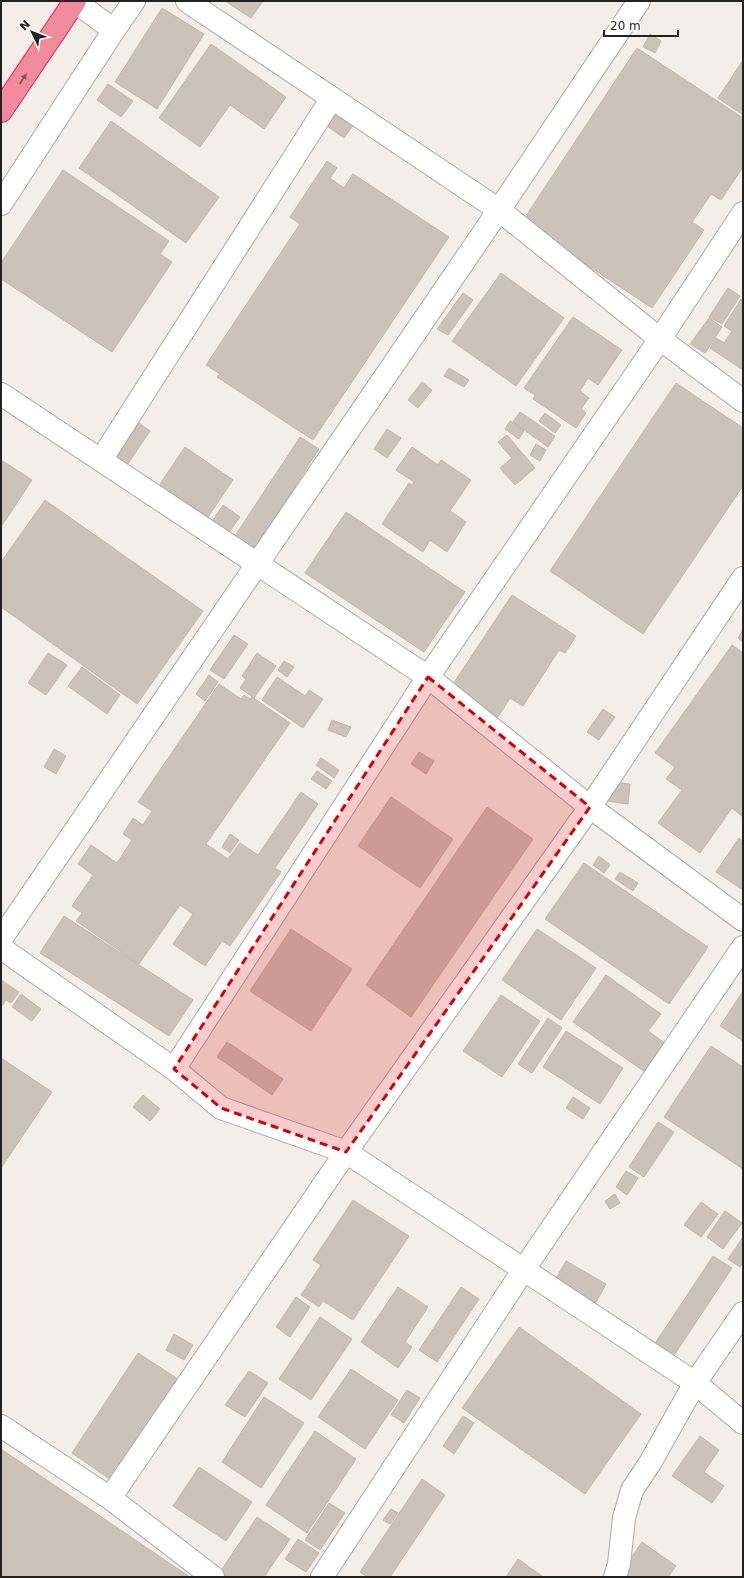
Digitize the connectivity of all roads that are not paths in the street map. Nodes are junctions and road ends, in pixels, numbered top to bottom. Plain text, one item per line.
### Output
1 (75, 1) edge
2 (134, 1) edge
3 (187, 1) edge
4 (639, 1) edge
5 (114, 30) junction
6 (332, 98) junction
7 (1, 111) edge
8 (1, 204) edge
9 (499, 210) junction
10 (743, 213) edge
11 (660, 339) junction
12 (1, 394) edge
13 (743, 401) edge
14 (100, 460) junction
15 (257, 564) junction
16 (743, 578) edge
17 (428, 677) junction
18 (590, 807) junction
19 (743, 920) edge
20 (1, 939) edge
21 (743, 947) edge
22 (1, 948) edge
23 (174, 1069) junction
24 (346, 1152) junction
25 (524, 1270) junction
26 (743, 1313) edge
27 (695, 1383) junction
28 (743, 1423) edge
29 (1, 1426) edge
30 (110, 1498) junction
31 (213, 1577) edge
32 (322, 1577) edge
33 (615, 1577) edge

1 - 5 street
7 -> 1 highway
2 - 5 street
3 - 6 street
4 - 9 street
5 - 8 street
6 - 9 street
6 - 14 street
9 - 11 street
9 - 15 street
10 - 11 street
11 - 13 street
11 - 17 street
12 - 14 street
14 - 15 street
15 - 17 street
15 - 20 street
16 - 18 street
17 - 18 street
17 - 23 street
18 - 19 street
18 - 24 street
21 - 25 street
22 - 23 street
23 - 24 street
24 - 25 street
24 - 30 street
25 - 27 street
25 - 32 street
26 - 27 street
27 - 28 street
27 - 33 street
29 - 30 street
30 - 31 street

